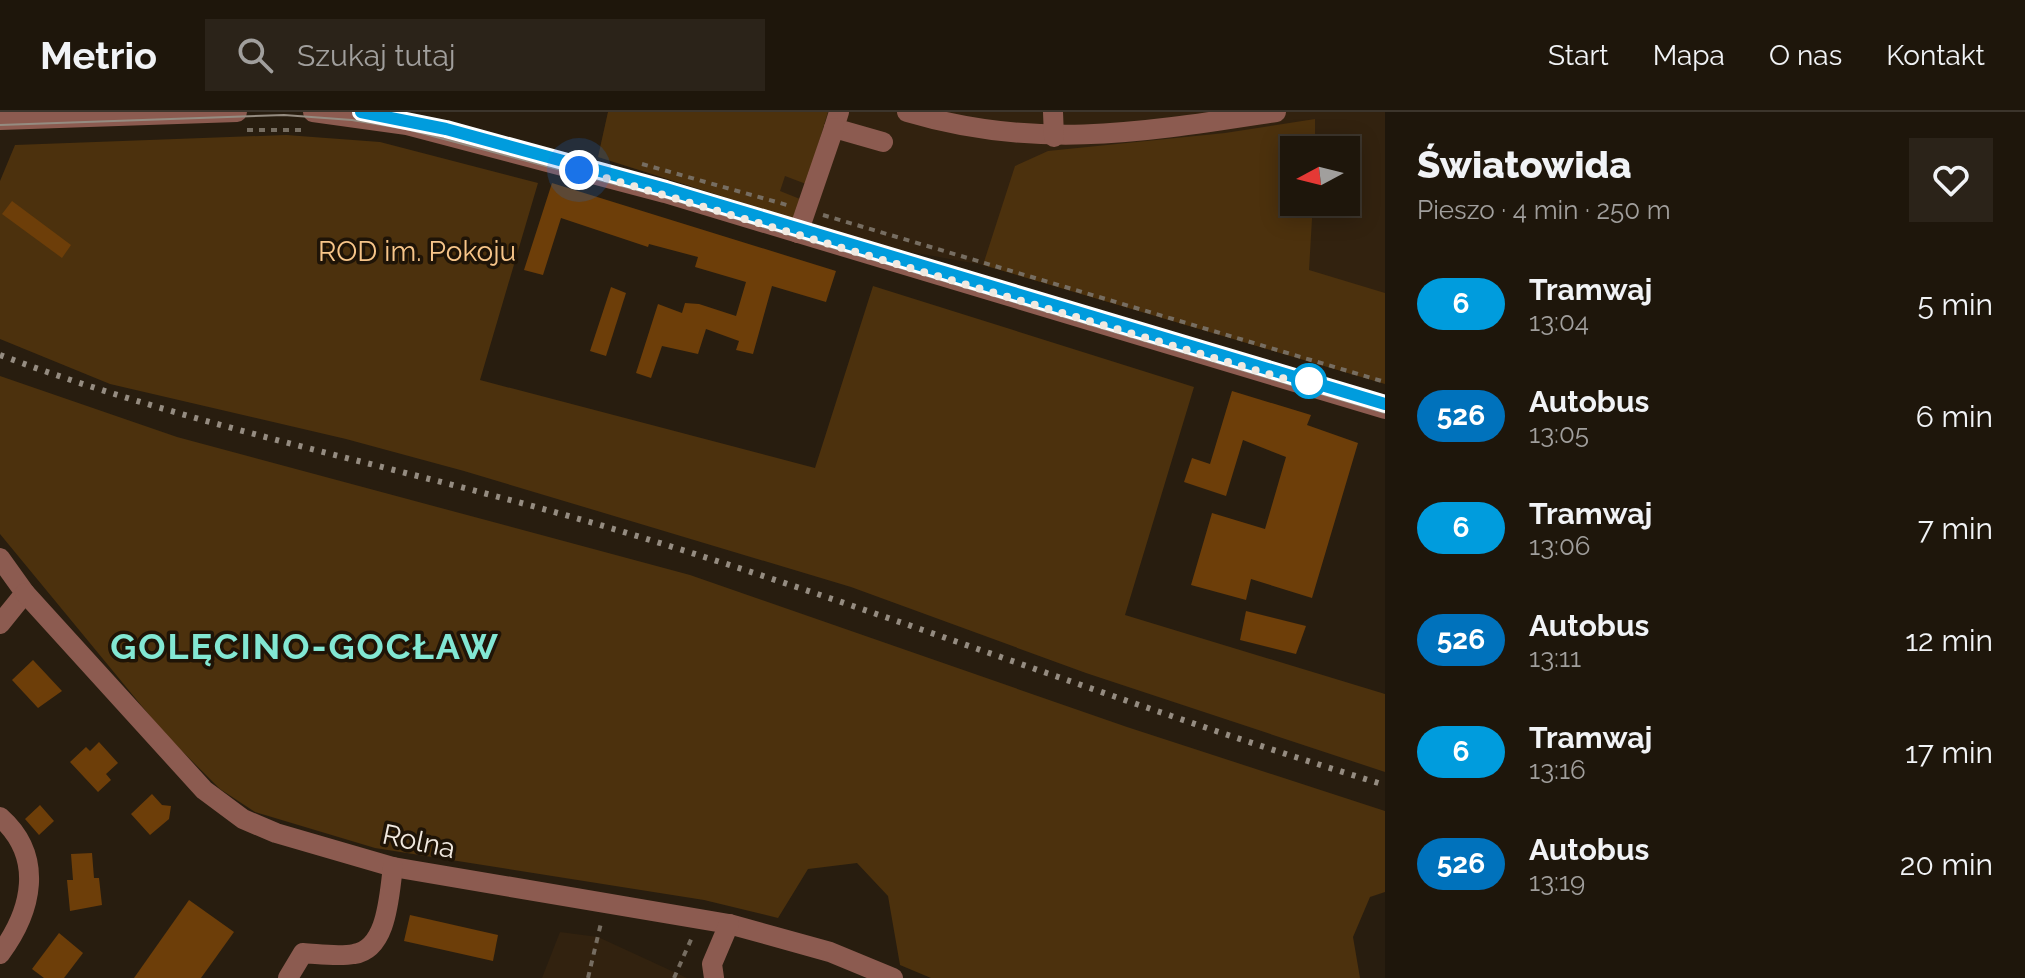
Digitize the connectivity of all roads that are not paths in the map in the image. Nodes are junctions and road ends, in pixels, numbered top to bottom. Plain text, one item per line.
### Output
1 (907, 112) edge
2 (1053, 112) edge
3 (1276, 112) edge
4 (0, 120) edge
5 (837, 120) edge
6 (236, 121) edge
7 (309, 121) edge
8 (1054, 137) junction
9 (883, 142) dead end
10 (798, 233) junction
11 (1385, 409) edge
12 (0, 558) edge
13 (25, 593) junction
14 (0, 624) edge
15 (0, 817) edge
16 (393, 867) junction
17 (729, 924) junction
18 (0, 954) edge
19 (288, 978) edge
20 (714, 978) edge
21 (893, 978) edge

1 - 8 street
2 - 8 street
3 - 8 street
4 - 6 street
5 - 9 street
5 - 10 street
7 - 10 street
10 - 11 street
12 - 13 street, Rolna
13 - 14 street
13 - 16 street, Rolna
15 - 18 street
16 - 17 street, Rolna
16 - 19 street
17 - 20 street
17 - 21 street, Rolna

